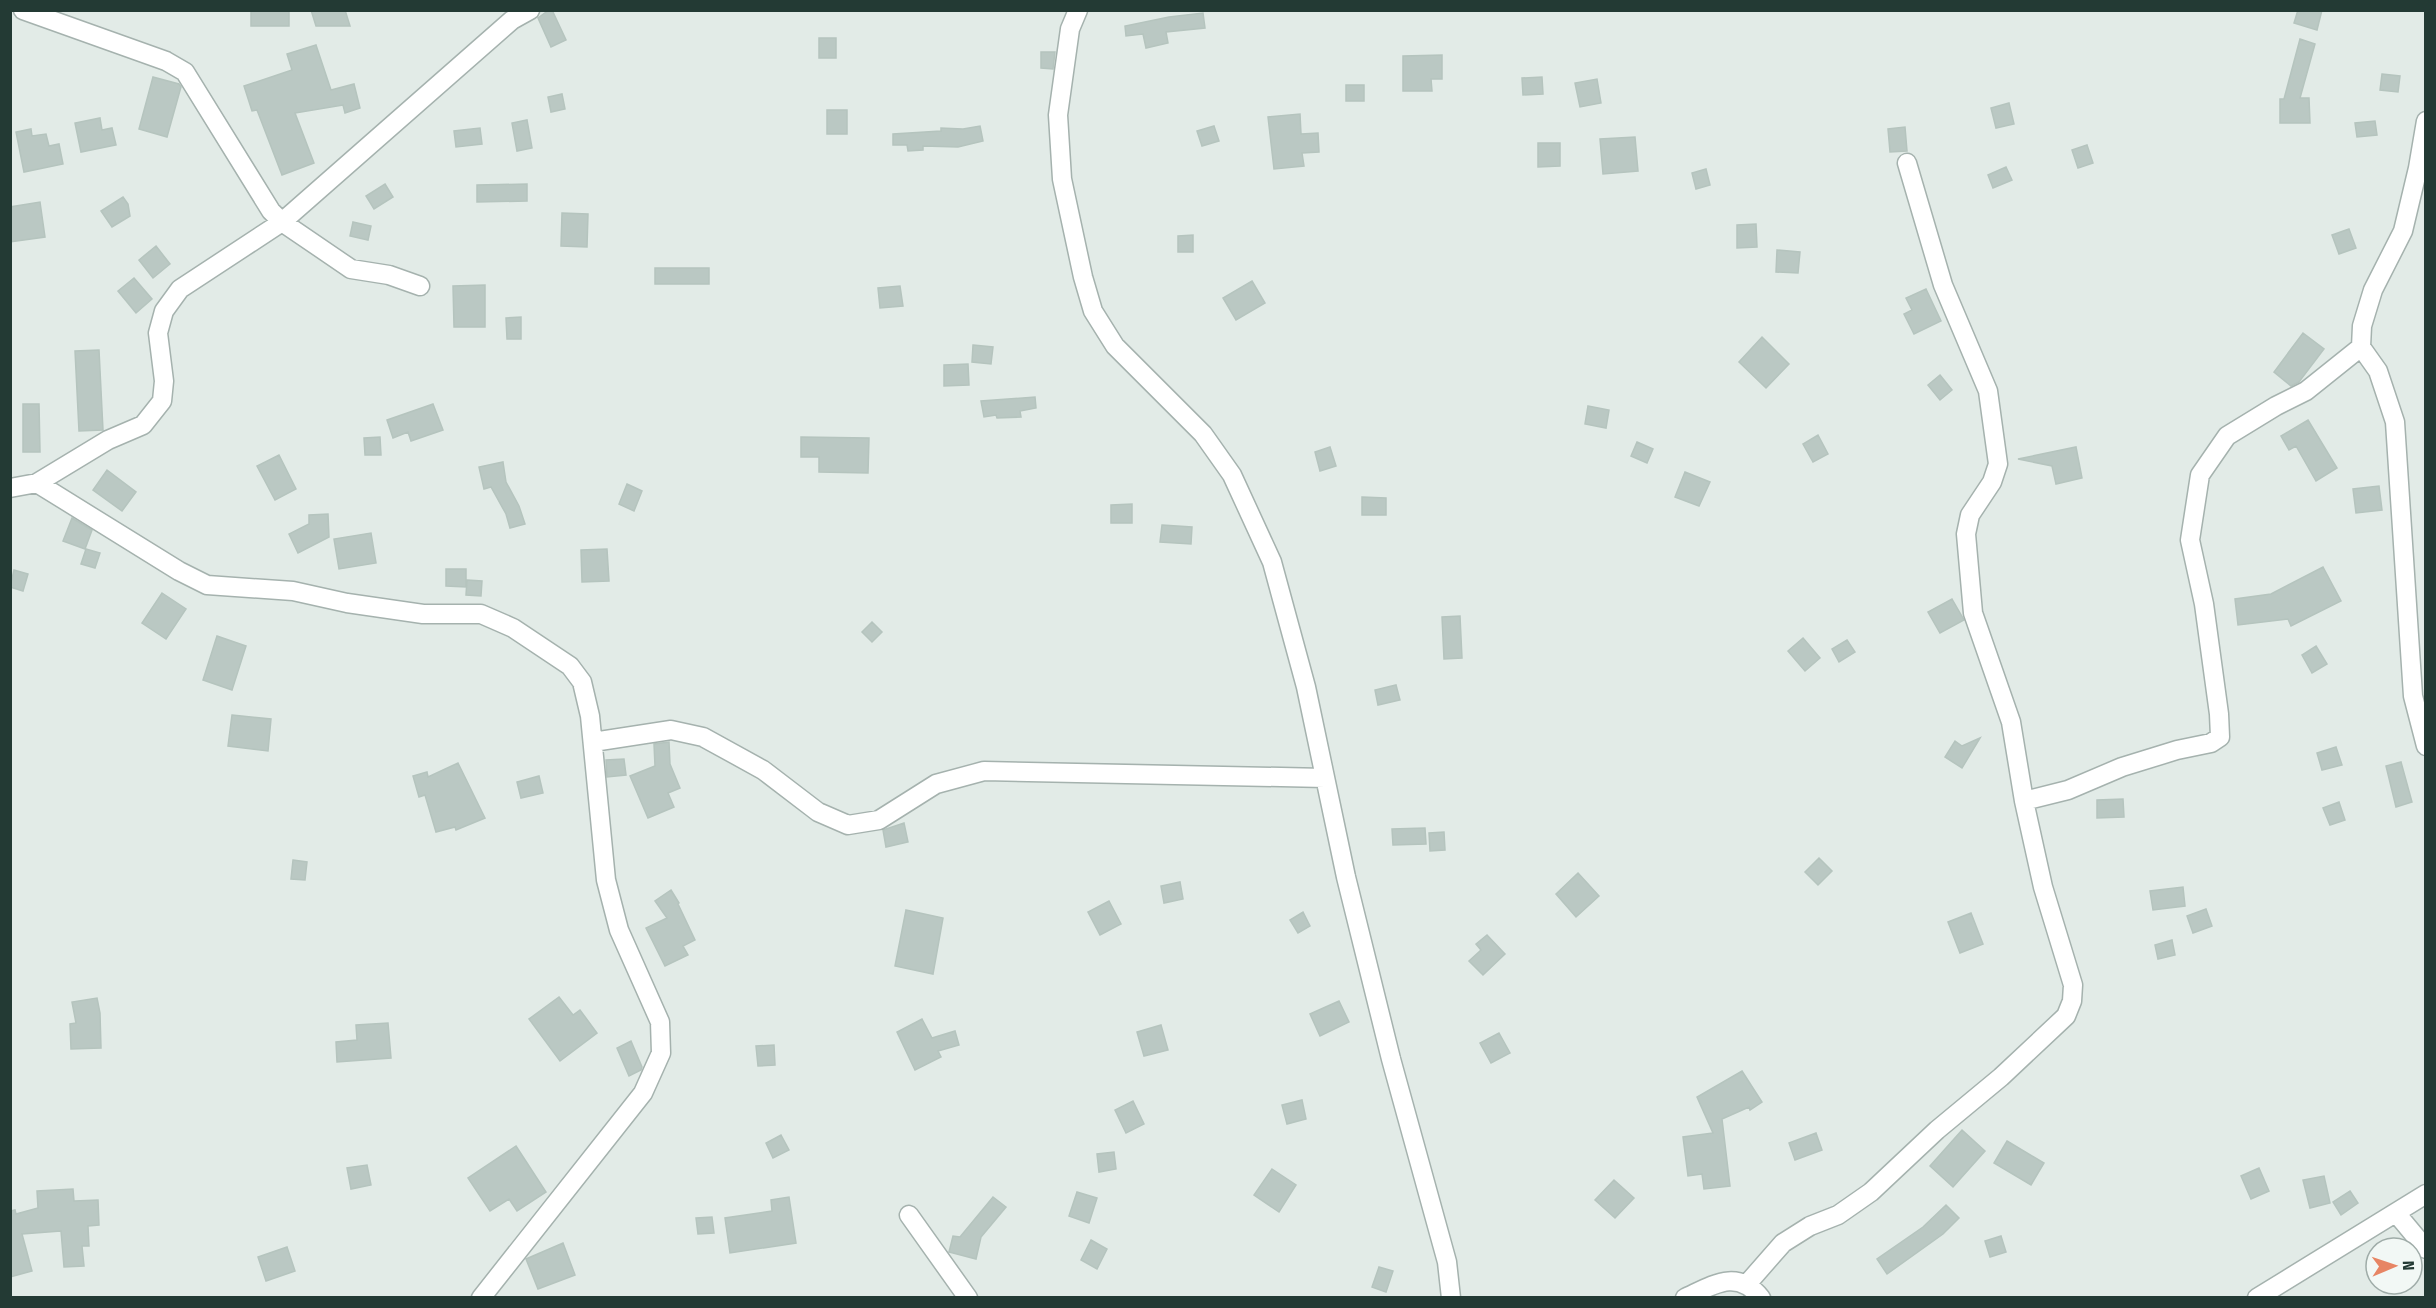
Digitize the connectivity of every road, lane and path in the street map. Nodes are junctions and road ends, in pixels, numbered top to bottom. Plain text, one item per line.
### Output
1 (23, 10) edge
2 (530, 10) edge
3 (1078, 10) edge
4 (2426, 121) edge
5 (1907, 163) dead end
6 (282, 222) junction
7 (420, 286) dead end
8 (2361, 347) junction
9 (37, 483) junction
10 (10, 488) edge
11 (593, 742) junction
12 (2426, 746) edge
13 (1325, 777) junction
14 (2024, 801) junction
15 (2426, 1194) edge
16 (2396, 1213) junction
17 (909, 1215) dead end
18 (2426, 1249) edge
19 (1747, 1284) junction
20 (481, 1298) edge
21 (968, 1298) edge
22 (1451, 1298) edge
23 (1685, 1298) edge
24 (1761, 1298) edge
25 (2257, 1298) edge

1 - 6 street
2 - 6 street
3 - 13 street
4 - 8 street
5 - 14 street
6 - 7 street
6 - 9 street
8 - 12 street
8 - 14 street
9 - 10 street
9 - 11 street
11 - 13 street
11 - 20 street
13 - 22 street
14 - 19 street
15 - 16 street
16 - 18 street
16 - 25 street
17 - 21 street
19 - 23 street
19 - 24 street

